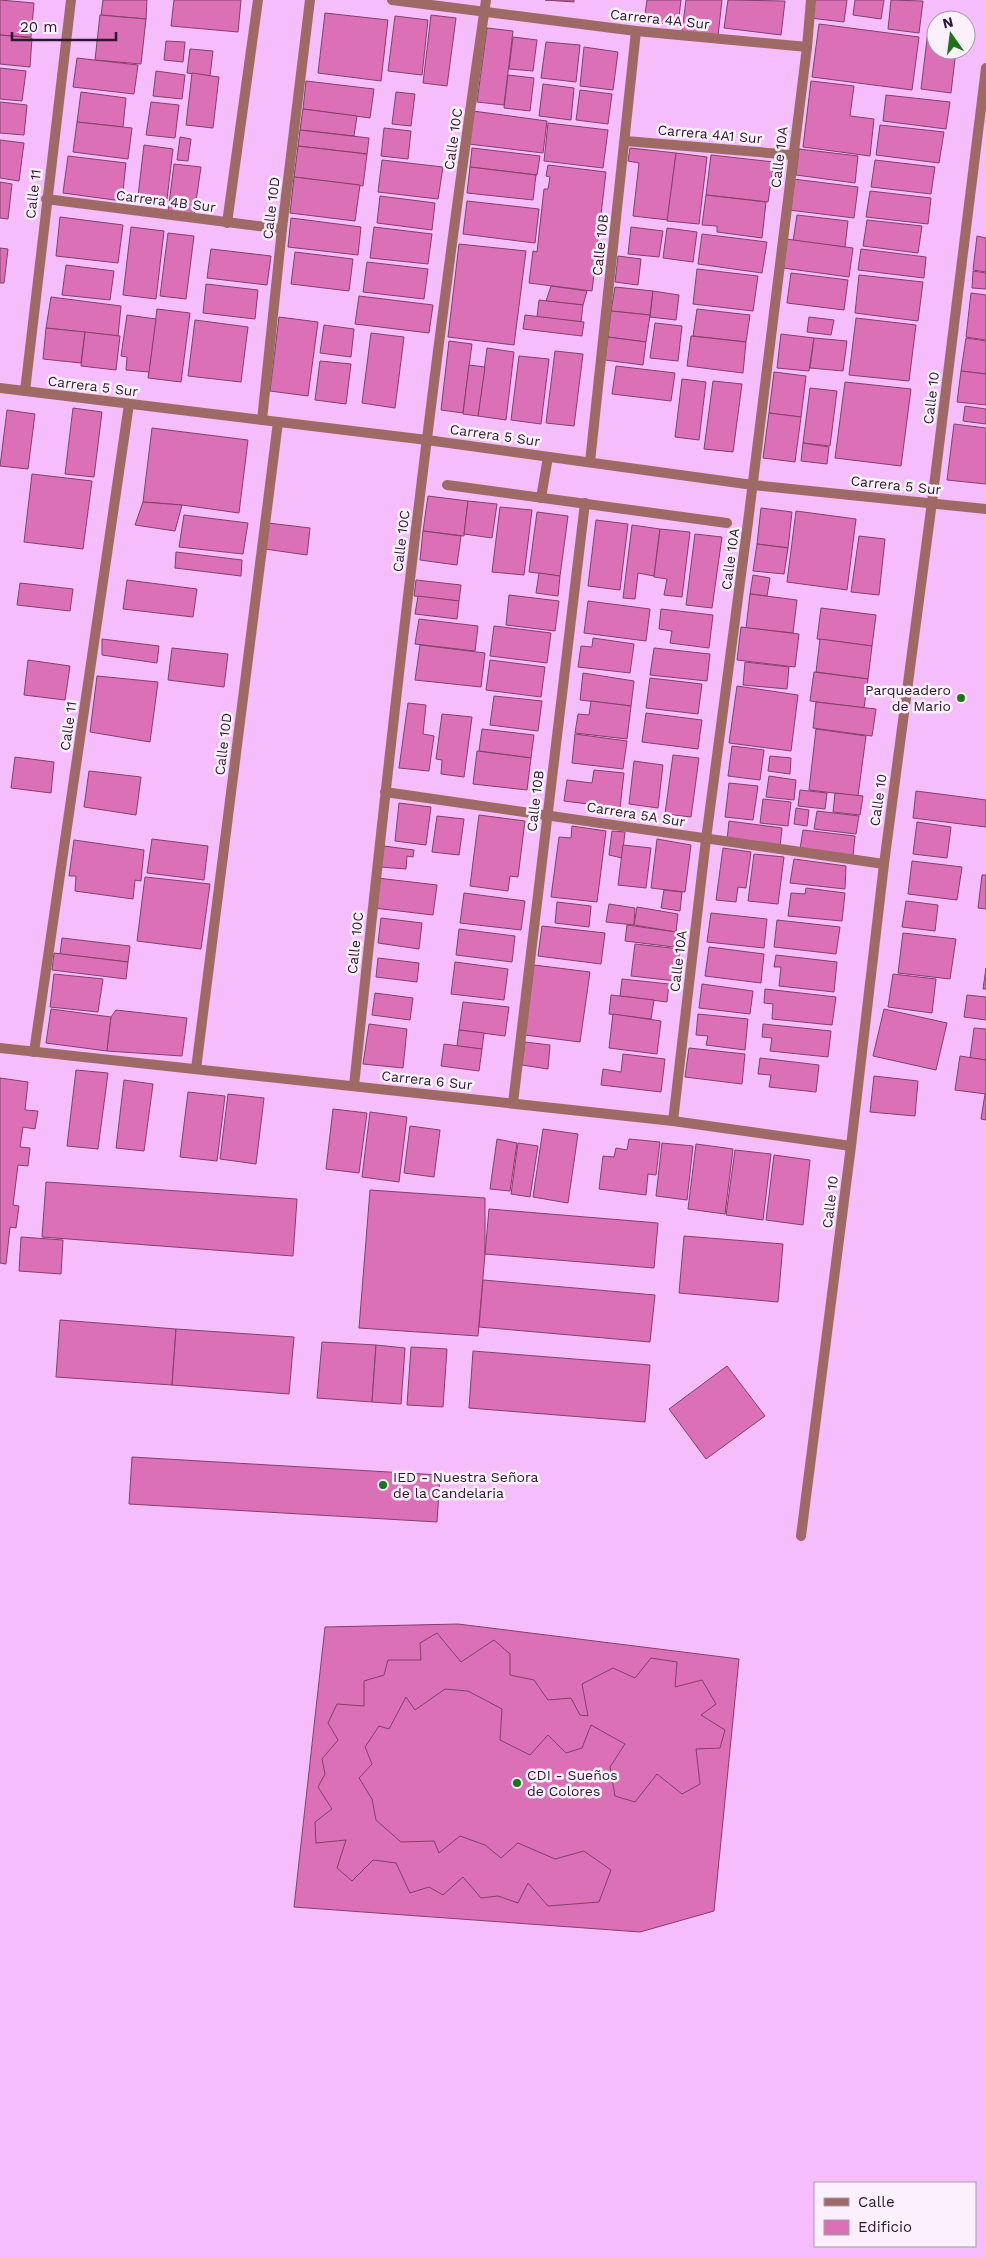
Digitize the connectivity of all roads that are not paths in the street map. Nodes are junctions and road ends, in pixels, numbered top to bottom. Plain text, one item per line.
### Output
1 (71, 0) edge
2 (258, 0) edge
3 (310, 0) edge
4 (392, 0) edge
5 (810, 0) edge
6 (485, 5) edge
7 (636, 31) junction
8 (807, 47) junction
9 (986, 68) edge
10 (626, 141) junction
11 (792, 155) junction
12 (46, 199) junction
13 (227, 223) junction
14 (282, 229) junction
15 (0, 388) edge
16 (25, 391) junction
17 (129, 404) junction
18 (262, 420) junction
19 (278, 422) junction
20 (427, 440) junction
21 (548, 457) junction
22 (590, 462) junction
23 (447, 485) dead end
24 (753, 485) junction
25 (542, 498) junction
26 (932, 502) junction
27 (585, 503) junction
28 (986, 509) edge
29 (727, 523) dead end
30 (385, 792) junction
31 (547, 814) junction
32 (706, 839) junction
33 (884, 864) junction
34 (0, 1048) edge
35 (34, 1052) junction
36 (196, 1069) junction
37 (354, 1086) junction
38 (513, 1103) junction
39 (673, 1121) junction
40 (850, 1146) junction
41 (801, 1536) dead end

1 - 12 street, Calle 11
2 - 13 street
3 - 14 street, Calle 10D
4 - 6 street, Carrera 4A Sur
5 - 8 street, Calle 10A
6 - 7 street, Carrera 4A Sur
6 - 20 street, Calle 10C
7 - 8 street, Carrera 4A Sur
7 - 10 street, Calle 10B
8 - 11 street, Calle 10A
9 - 26 street, Calle 10
10 - 11 street, Carrera 4A1 Sur
10 - 22 street, Calle 10B
11 - 24 street, Calle 10A
12 - 13 street, Carrera 4B Sur
12 - 16 street, Calle 11
13 - 14 street, Carrera 4B Sur
14 - 18 street, Calle 10D
15 - 16 street, Carrera 5 Sur
16 - 17 street, Carrera 5 Sur
17 - 18 street, Carrera 5 Sur
17 - 35 street, Calle 11
18 - 19 street, Carrera 5 Sur
19 - 20 street, Carrera 5 Sur
19 - 36 street, Calle 10D
20 - 21 street, Carrera 5 Sur
20 - 30 street, Calle 10C
21 - 22 street, Carrera 5 Sur
21 - 25 street
22 - 24 street, Carrera 5 Sur
23 - 25 street
24 - 26 street, Carrera 5 Sur
24 - 32 street, Calle 10A
25 - 27 street
26 - 28 street, Carrera 5 Sur
26 - 33 street, Calle 10
27 - 29 street
27 - 31 street, Calle 10B
30 - 31 street, Carrera 5A Sur
30 - 37 street, Calle 10C
31 - 32 street, Carrera 5A Sur
31 - 38 street, Calle 10B
32 - 33 street, Carrera 5A Sur
32 - 39 street, Calle 10A
33 - 40 street, Calle 10
34 - 35 street, Carrera 6 Sur
35 - 36 street, Carrera 6 Sur
36 - 37 street, Carrera 6 Sur
37 - 38 street, Carrera 6 Sur
38 - 39 street, Carrera 6 Sur
39 - 40 street, Carrera 6 Sur
40 - 41 street, Calle 10

